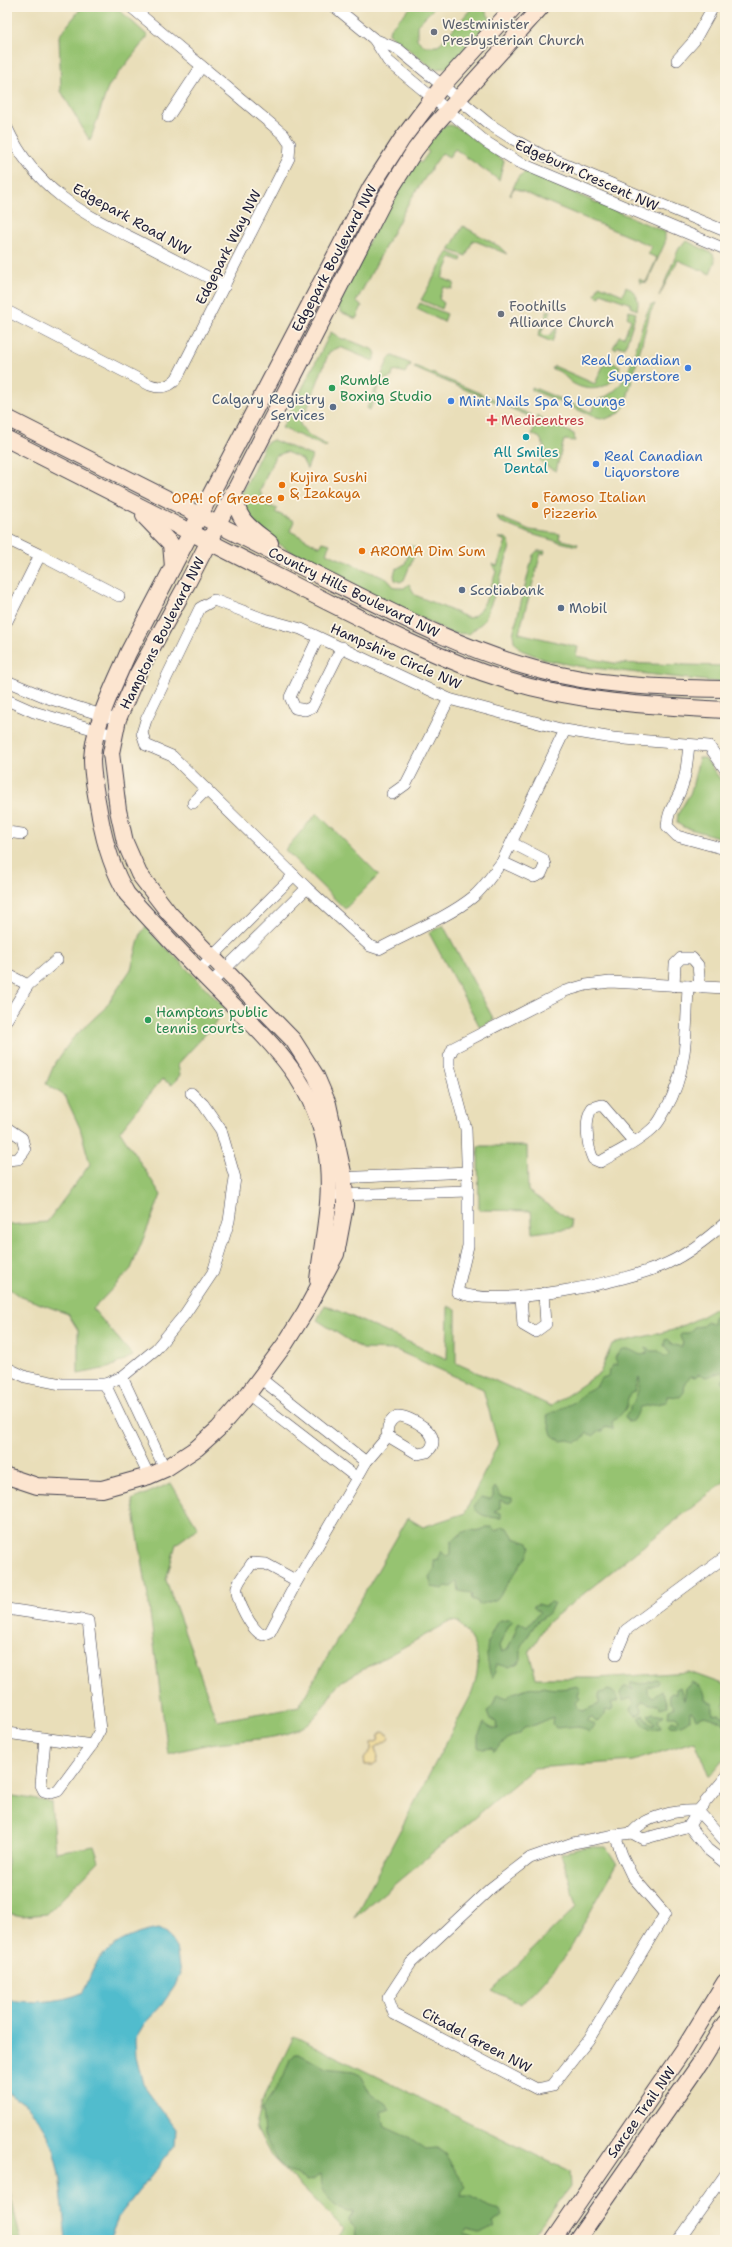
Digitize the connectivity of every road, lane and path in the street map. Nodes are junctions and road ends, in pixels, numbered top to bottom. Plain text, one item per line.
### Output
1 (131, 7) edge
2 (335, 7) edge
3 (541, 7) edge
4 (713, 7) edge
5 (509, 13) edge
6 (518, 32) junction
7 (374, 39) junction
8 (677, 60) dead end
9 (201, 67) junction
10 (438, 92) junction
11 (452, 104) junction
12 (168, 117) dead end
13 (7, 128) edge
14 (725, 231) edge
15 (725, 249) edge
16 (225, 286) junction
17 (7, 311) edge
18 (7, 418) edge
19 (7, 439) edge
20 (234, 491) junction
21 (127, 501) junction
22 (200, 516) junction
23 (217, 525) junction
24 (191, 533) junction
25 (7, 539) edge
26 (208, 542) junction
27 (40, 556) junction
28 (173, 567) junction
29 (310, 571) junction
30 (119, 596) dead end
31 (7, 621) edge
32 (318, 638) junction
33 (342, 647) junction
34 (7, 681) edge
35 (725, 689) edge
36 (449, 698) junction
37 (7, 700) edge
38 (725, 702) edge
39 (649, 707) junction
40 (725, 710) edge
41 (102, 715) junction
42 (110, 728) junction
43 (565, 730) junction
44 (689, 745) junction
45 (725, 769) edge
46 (207, 789) junction
47 (392, 794) dead end
48 (193, 803) dead end
49 (7, 832) edge
50 (22, 834) dead end
51 (512, 843) junction
52 (725, 849) edge
53 (502, 862) junction
54 (294, 875) junction
55 (307, 888) junction
56 (213, 957) junction
57 (57, 960) dead end
58 (199, 970) junction
59 (225, 970) junction
60 (7, 974) edge
61 (211, 983) junction
62 (28, 985) junction
63 (674, 986) junction
64 (688, 986) junction
65 (700, 986) junction
66 (725, 988) edge
67 (7, 1019) edge
68 (191, 1093) dead end
69 (7, 1128) edge
70 (634, 1142) junction
71 (7, 1160) edge
72 (468, 1172) junction
73 (336, 1178) junction
74 (468, 1191) junction
75 (345, 1195) junction
76 (329, 1196) junction
77 (725, 1223) edge
78 (318, 1285) junction
79 (544, 1293) junction
80 (521, 1296) junction
81 (7, 1368) edge
82 (122, 1377) junction
83 (260, 1378) junction
84 (105, 1384) junction
85 (248, 1394) junction
86 (388, 1436) dead end
87 (366, 1462) junction
88 (165, 1469) junction
89 (7, 1476) edge
90 (150, 1476) junction
91 (357, 1478) junction
92 (725, 1557) edge
93 (297, 1581) junction
94 (7, 1609) edge
95 (616, 1654) dead end
96 (7, 1733) edge
97 (44, 1739) junction
98 (92, 1745) junction
99 (725, 1778) edge
100 (698, 1811) junction
101 (689, 1826) junction
102 (632, 1833) junction
103 (615, 1835) junction
104 (725, 1841) edge
105 (725, 1863) edge
106 (725, 1982) edge
107 (725, 2023) edge
108 (725, 2175) edge
109 (553, 2240) edge
110 (577, 2240) edge
111 (679, 2240) edge

1 - 9 street, Edgepark Way NW
2 - 7 street
3 - 6 street, Edgepark Boulevard NW
4 - 8 street
5 - 6 street
5 - 10 street, Edgepark Boulevard NW
6 - 11 street, Edgepark Boulevard NW
7 - 10 street
7 - 10 street
9 - 12 street
9 - 16 street, Edgepark Way NW
10 - 11 street
10 - 11 street
10 - 22 street, Edgepark Boulevard NW
11 - 14 street, Edgeburn Crescent NW
11 - 15 street, Edgeburn Crescent NW
11 - 20 street, Edgepark Boulevard NW
13 - 16 street, Edgepark Road NW
16 - 17 street, Edgepark Way NW
18 - 22 street, Country Hills Boulevard NW
19 - 21 street, Country Hills Boulevard NW
20 - 23 street, Edgepark Boulevard NW
20 - 29 street
21 - 24 street, Country Hills Boulevard NW
21 - 28 street
22 - 23 street, Country Hills Boulevard NW
22 - 24 street, Edgepark Boulevard NW
23 - 26 street, Hamptons Boulevard NW
23 - 29 street, Country Hills Boulevard NW
24 - 26 street, Country Hills Boulevard NW
24 - 28 street, Hamptons Boulevard NW
25 - 27 street
26 - 39 street, Country Hills Boulevard NW
26 - 42 street, Hamptons Boulevard NW
27 - 30 street
27 - 31 street
28 - 41 street, Hamptons Boulevard NW
29 - 35 street, Country Hills Boulevard NW
32 - 33 street, Hampshire Circle NW
32 - 33 street
32 - 46 street, Hampshire Circle NW
33 - 36 street, Hampshire Circle NW
34 - 41 street
36 - 43 street, Hampshire Circle NW
36 - 47 street
37 - 42 street
38 - 39 street
39 - 40 street, Country Hills Boulevard NW
41 - 42 street, Hamptons Boulevard NW
42 - 56 street, Hamptons Boulevard NW
42 - 58 street, Hamptons Boulevard NW
43 - 44 street
43 - 51 street, Hampshire Circle NW
44 - 45 street
44 - 52 street
46 - 48 street
46 - 54 street, Hampshire Circle NW
49 - 50 street
51 - 53 street, Hampshire Circle NW
51 - 53 street
53 - 55 street, Hampshire Circle NW
54 - 55 street, Hampshire Circle NW
54 - 56 street
55 - 59 street
56 - 58 street
56 - 59 street, Hamptons Boulevard NW
57 - 62 street
58 - 61 street, Hamptons Boulevard NW
59 - 61 street
59 - 73 street, Hamptons Boulevard NW
60 - 62 street
61 - 73 street, Hamptons Boulevard NW
62 - 67 street
63 - 64 street
63 - 65 street
63 - 72 street
64 - 65 street
64 - 70 street
65 - 66 street
68 - 82 street
69 - 71 street
70 - 70 street
72 - 73 street
72 - 74 street
73 - 75 street, Hamptons Boulevard NW
73 - 76 street, Hamptons Boulevard NW
74 - 75 street
74 - 80 street
75 - 76 street
75 - 78 street, Hamptons Boulevard NW
76 - 78 street, Hamptons Boulevard NW
77 - 79 street
78 - 83 street, Hamptons Boulevard NW
79 - 80 street
79 - 80 street
81 - 84 street
82 - 84 street
82 - 88 street
83 - 85 street, Hamptons Boulevard NW
83 - 87 street
84 - 90 street
85 - 88 street, Hamptons Boulevard NW
85 - 91 street
86 - 87 street
87 - 91 street
88 - 90 street, Hamptons Boulevard NW
89 - 90 street, Hamptons Boulevard NW
91 - 93 street
92 - 95 street
93 - 93 street
94 - 98 street
96 - 97 street
97 - 98 street
97 - 98 street
99 - 100 street
100 - 101 street
100 - 102 street
100 - 104 street
101 - 102 street, Citadel Green NW
101 - 105 street
102 - 103 street, Citadel Green NW
103 - 103 street, Citadel Green NW
106 - 109 street, Sarcee Trail NW
107 - 110 street, Sarcee Trail NW
108 - 111 street

